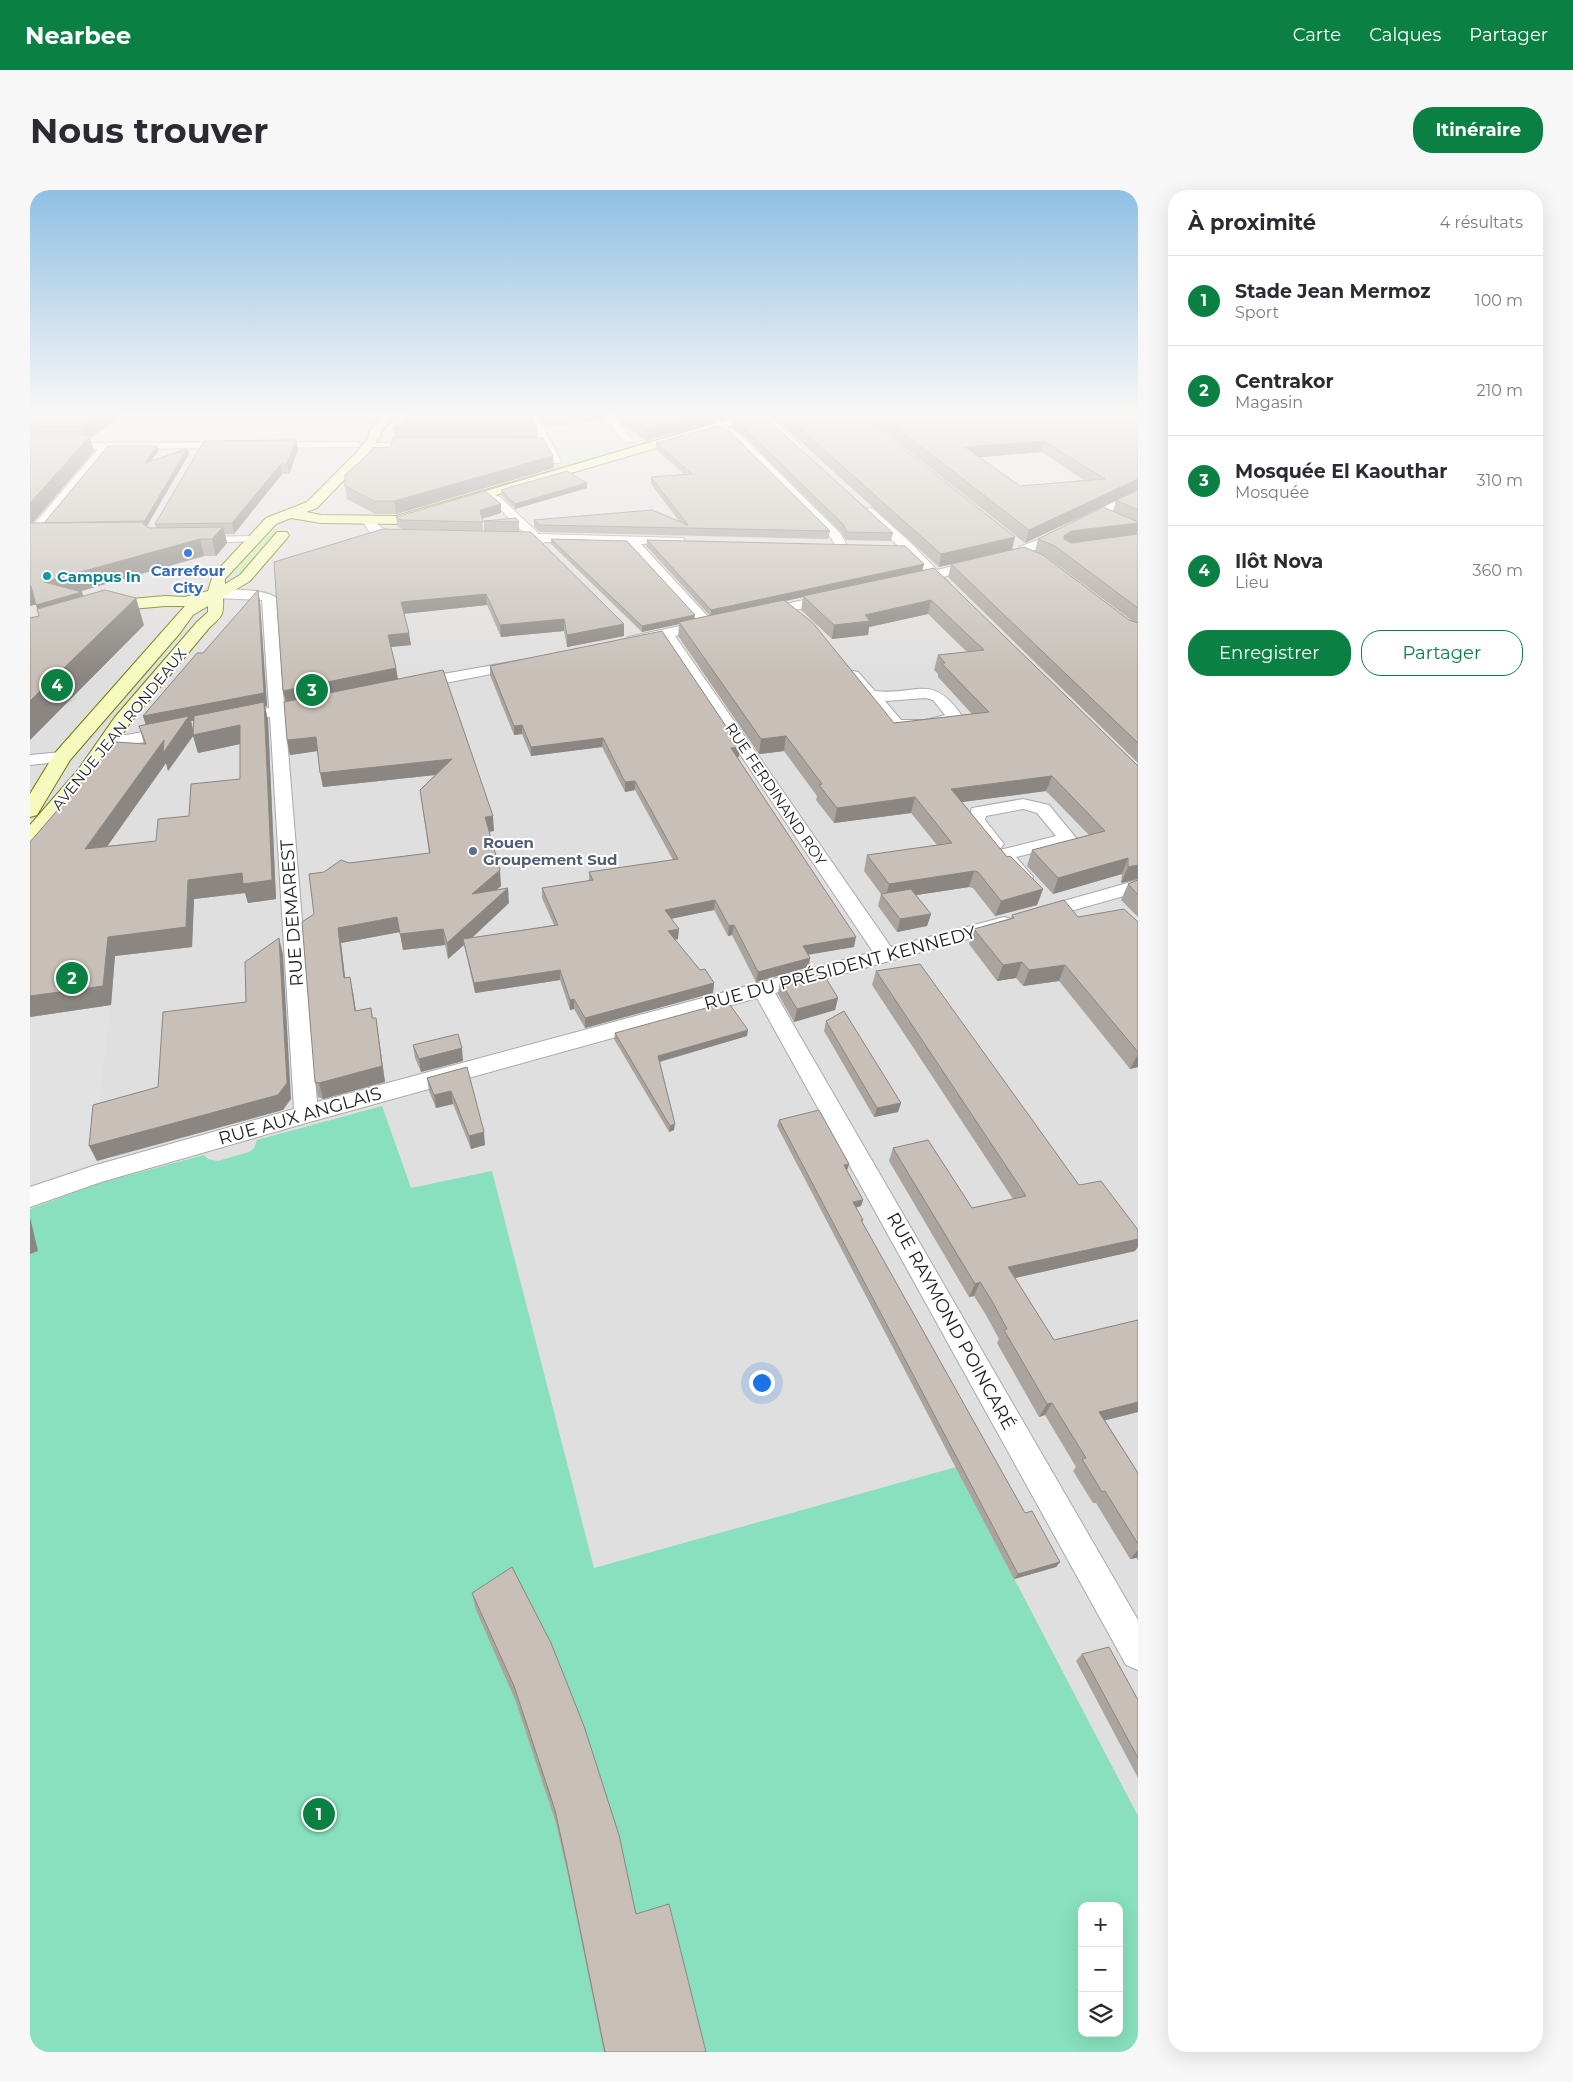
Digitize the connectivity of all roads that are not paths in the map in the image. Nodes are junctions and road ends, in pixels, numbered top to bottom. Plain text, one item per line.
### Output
1 (58, 502) edge
2 (292, 502) edge
3 (316, 502) edge
4 (423, 502) edge
5 (458, 502) edge
6 (499, 502) edge
7 (802, 502) edge
8 (858, 502) edge
9 (1126, 502) edge
10 (291, 514) junction
11 (370, 518) junction
12 (31, 534) edge
13 (52, 534) edge
14 (414, 535) edge
15 (490, 537) edge
16 (196, 540) edge
17 (253, 540) junction
18 (631, 540) junction
19 (691, 542) edge
20 (541, 543) junction
21 (841, 545) edge
22 (890, 546) edge
23 (908, 547) junction
24 (1020, 549) junction
25 (1036, 558) edge
26 (934, 575) junction
27 (898, 583) edge
28 (215, 594) junction
29 (954, 594) edge
30 (842, 596) edge
31 (787, 608) junction
32 (752, 615) edge
33 (36, 618) edge
34 (802, 619) edge
35 (725, 621) edge
36 (708, 624) junction
37 (56, 626) junction
38 (666, 633) junction
39 (30, 634) edge
40 (618, 643) edge
41 (532, 662) edge
42 (842, 662) edge
43 (398, 688) edge
44 (871, 695) junction
45 (330, 701) edge
46 (278, 711) junction
47 (222, 722) edge
48 (185, 729) edge
49 (111, 739) junction
50 (62, 757) junction
51 (30, 760) edge
52 (30, 811) edge
53 (30, 838) edge
54 (1003, 854) edge
55 (1138, 886) edge
56 (1043, 898) junction
57 (886, 956) junction
58 (763, 990) junction
59 (571, 1042) joint
60 (306, 1114) junction
61 (30, 1197) edge
62 (1138, 1653) edge

1 - 12 street
2 - 10 main road
3 - 10 main road
4 - 11 main road
5 - 11 main road
6 - 20 street
7 - 21 street
8 - 23 street
9 - 24 street
10 - 11 main road
10 - 17 main road
10 - 28 main road, AVENUE JEAN RONDEAUX
11 - 14 street
12 - 13 street
15 - 20 street
16 - 17 street
17 - 28 main road
18 - 19 street
18 - 20 street
18 - 36 street
22 - 23 street
23 - 26 street
24 - 25 street
24 - 26 street
26 - 27 street
26 - 29 street
28 - 33 main road
28 - 37 main road
28 - 46 street, RUE DEMAREST
28 - 49 main road, AVENUE JEAN RONDEAUX
28 - 50 main road, AVENUE JEAN RONDEAUX
30 - 31 street
31 - 32 street
31 - 34 street
33 - 37 main road
35 - 36 street
36 - 38 street
37 - 39 main road
38 - 40 street
38 - 57 street, RUE FERDINAND ROY
41 - 43 street
42 - 44 street
44 - 44 street
45 - 46 street
46 - 47 street
46 - 60 street, RUE DEMAREST
48 - 49 street
49 - 53 main road, AVENUE JEAN RONDEAUX
50 - 51 street
50 - 52 main road, AVENUE JEAN RONDEAUX
54 - 56 street
55 - 56 street, RUE DU PRÉSIDENT KENNEDY
56 - 57 street, RUE DU PRÉSIDENT KENNEDY
57 - 58 street, RUE DU PRÉSIDENT KENNEDY
58 - 59 street, RUE DU PRÉSIDENT KENNEDY
58 - 62 street, RUE RAYMOND POINCARÉ
59 - 60 street, RUE AUX ANGLAIS
60 - 61 street, RUE AUX ANGLAIS

